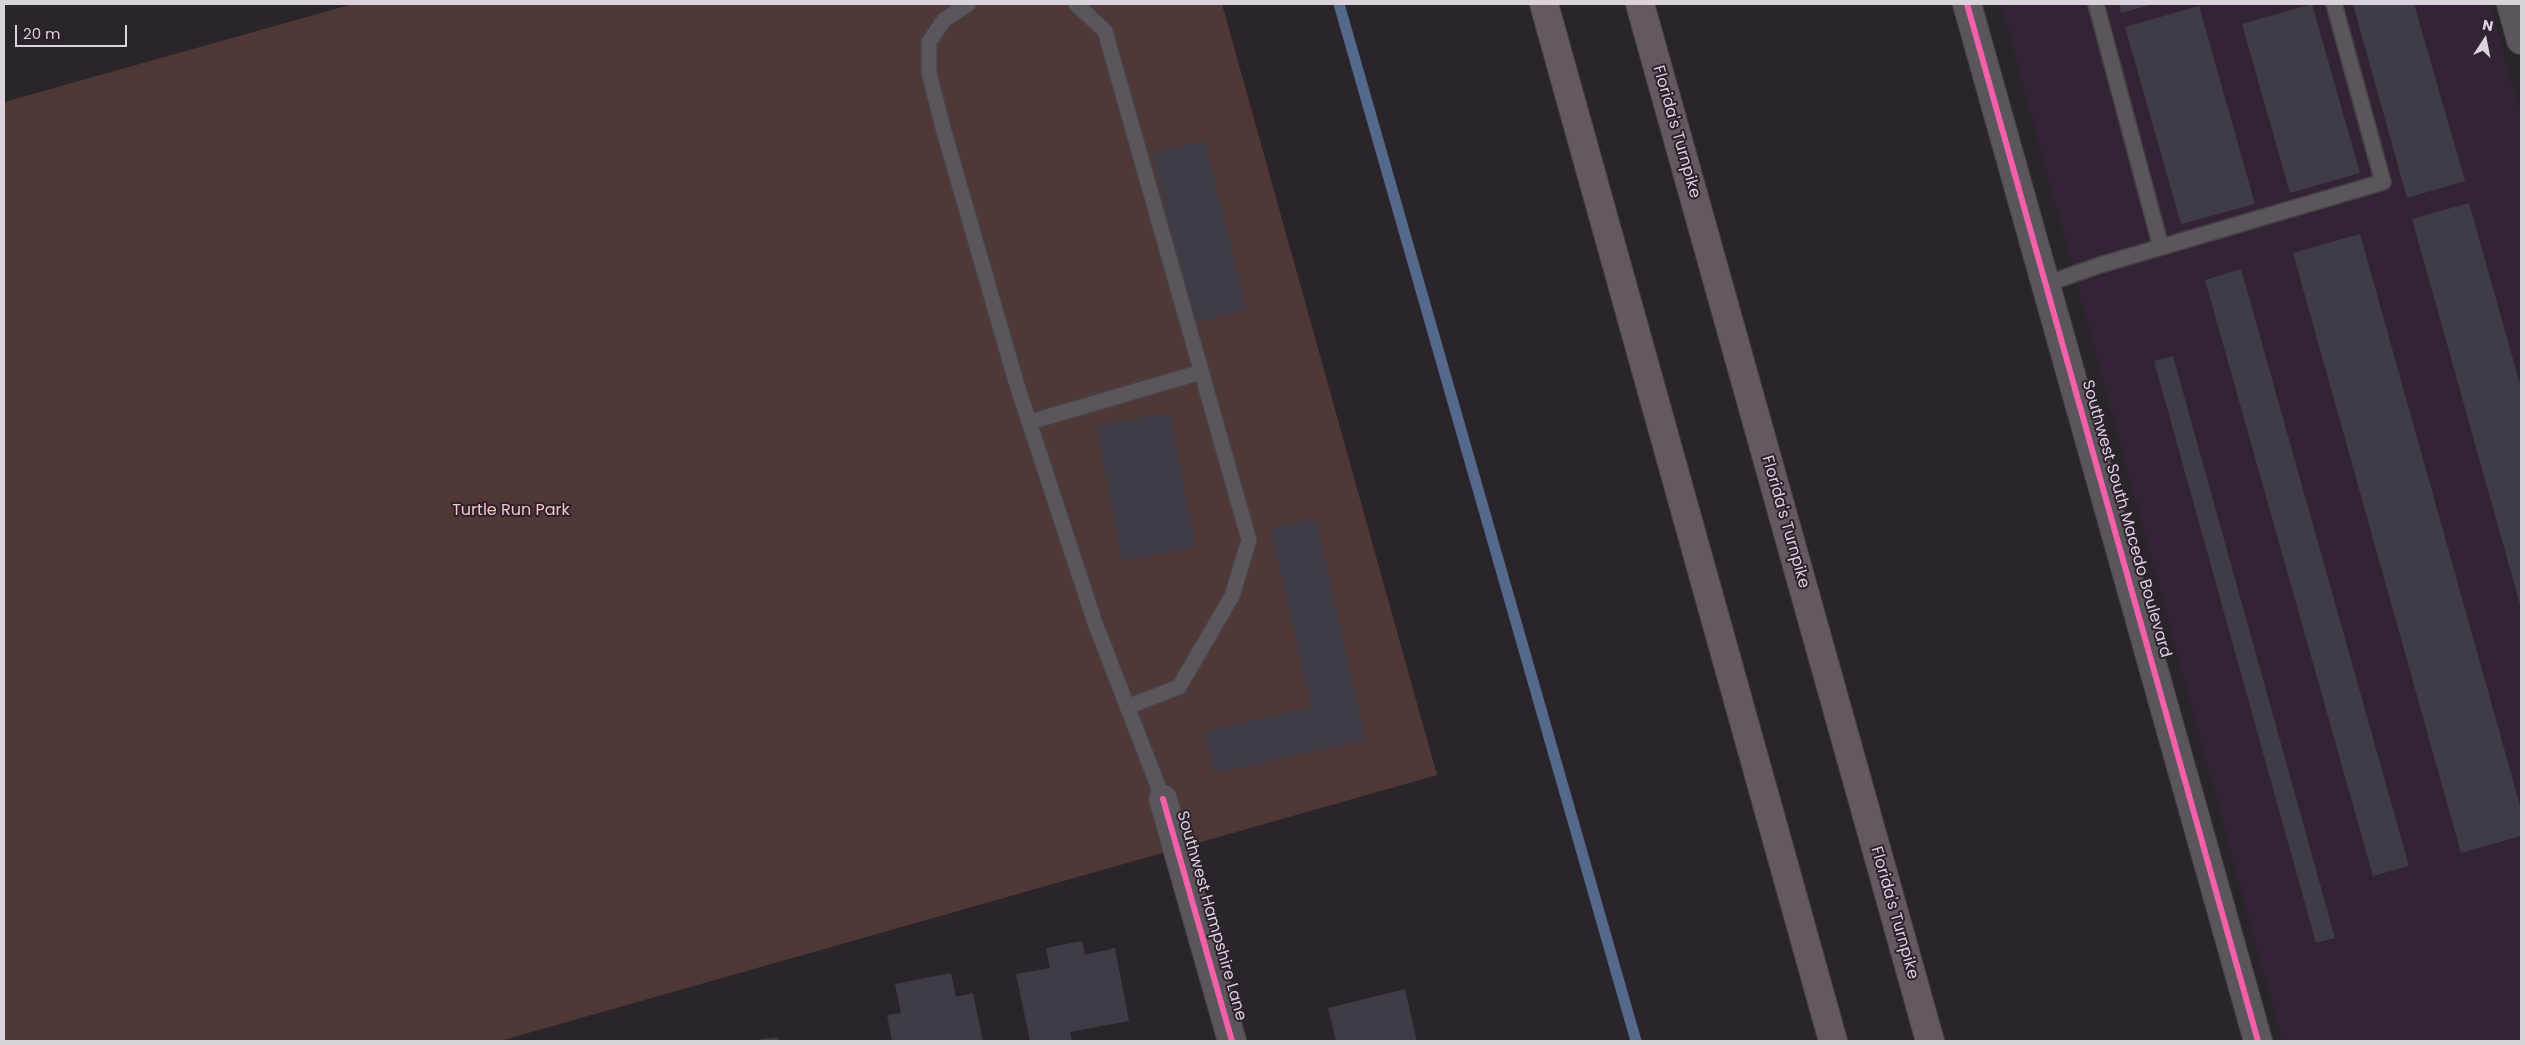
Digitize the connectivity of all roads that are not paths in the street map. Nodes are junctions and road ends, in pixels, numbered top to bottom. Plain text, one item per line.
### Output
1 (968, 4) edge
2 (1076, 4) edge
3 (1544, 4) edge
4 (1640, 4) edge
5 (1967, 4) edge
6 (2096, 4) edge
7 (2334, 4) edge
8 (2511, 4) edge
9 (2521, 40) edge
10 (2161, 247) junction
11 (2046, 284) junction
12 (1201, 372) junction
13 (1030, 422) junction
14 (1127, 708) junction
15 (1163, 799) joint
16 (1232, 1041) edge
17 (1833, 1041) edge
18 (1930, 1041) edge
19 (2258, 1041) edge

1 - 13 lane
2 - 12 lane
3 - 17 highway
4 - 18 highway, Florida's Turnpike
5 - 11 street, Southwest South Macedo Boulevard
6 - 10 lane
7 - 10 lane
8 - 9 street
10 - 11 lane
11 - 19 street, Southwest South Macedo Boulevard
12 - 13 lane
12 - 14 lane
13 - 14 lane
14 - 15 lane
15 - 16 street, Southwest Hampshire Lane

